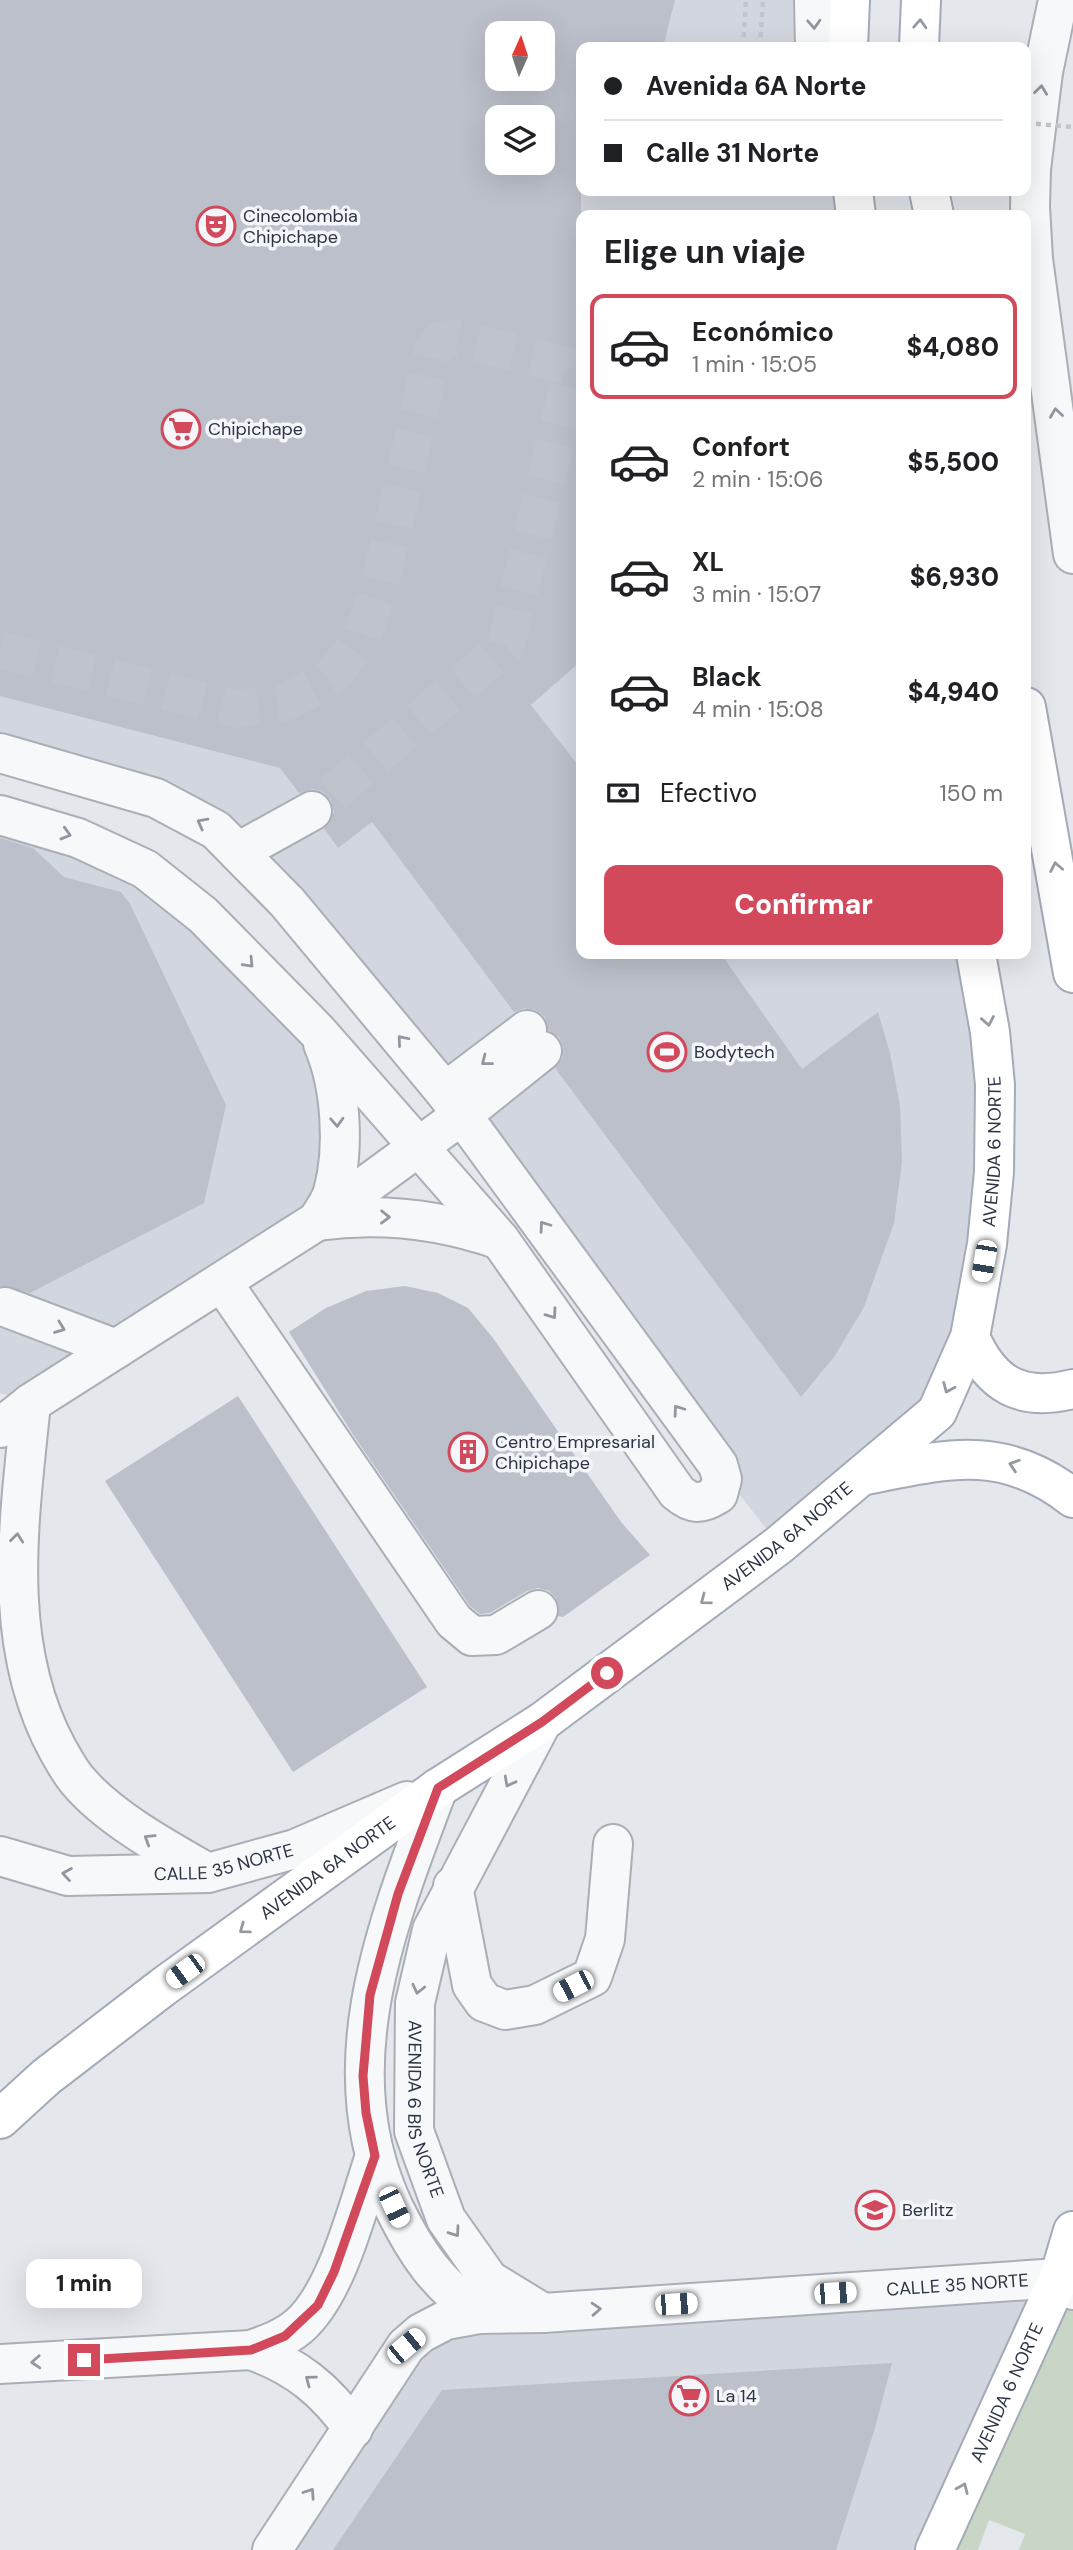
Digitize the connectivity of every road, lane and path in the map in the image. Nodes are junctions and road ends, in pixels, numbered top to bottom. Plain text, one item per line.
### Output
1 (746, 0) edge
2 (762, 0) edge
3 (814, 0) edge
4 (850, 0) edge
5 (921, 0) edge
6 (1058, 0) edge
7 (743, 42) edge
8 (760, 42) edge
9 (815, 42) edge
10 (848, 42) edge
11 (919, 42) edge
12 (1031, 123) edge
13 (1073, 127) edge
14 (1031, 169) edge
15 (1031, 220) edge
16 (1067, 449) edge
17 (1073, 554) edge
18 (1031, 732) edge
19 (0, 753) edge
20 (312, 811) tunnel mouth
21 (0, 815) edge
22 (238, 852) junction
23 (1071, 928) edge
24 (977, 959) edge
25 (1073, 973) edge
26 (318, 1032) junction
27 (535, 1040) dead end
28 (454, 1103) junction
29 (418, 1147) junction
30 (317, 1221) junction
31 (500, 1240) junction
32 (222, 1282) junction
33 (5, 1307) dead end
34 (970, 1337) junction
35 (116, 1349) junction
36 (1073, 1389) edge
37 (31, 1403) junction
38 (0, 1428) edge
39 (863, 1476) junction
40 (1073, 1497) edge
41 (538, 1610) dead end
42 (542, 1722) junction
43 (438, 1788) junction
44 (612, 1844) dead end
45 (0, 1856) edge
46 (208, 1873) junction
47 (453, 1886) junction
48 (0, 2119) edge
49 (375, 2156) junction
50 (1073, 2231) edge
51 (1066, 2284) edge
52 (543, 2313) junction
53 (479, 2314) junction
54 (251, 2350) junction
55 (0, 2364) edge
56 (354, 2429) junction
57 (272, 2550) edge
58 (935, 2550) edge

1 - 7 path
2 - 8 path
3 -> 9 street
4 - 10 main road
11 -> 5 main road
14 -> 6 street
12 - 13 path, bridge
16 -> 15 street
16 - 17 street
23 -> 18 main road
22 -> 19 street
20 - 22 street
21 -> 26 street
28 -> 22 street
23 - 25 main road
24 -> 34 main road, AVENIDA 6 NORTE
26 - 29 street
26 -> 30 street
27 - 28 street
28 - 29 street
31 -> 28 street
29 - 30 street
29 - 31 street
30 -> 31 street
30 - 32 street
32 - 35 street
32 - 41 street
33 -> 35 street
34 - 36 main road
34 -> 39 main road, AVENIDA 6 NORTE
35 - 37 street
37 - 38 street
46 -> 37 street
40 -> 39 main road
39 -> 42 main road, AVENIDA 6A NORTE
42 - 43 main road, AVENIDA 6A NORTE
42 -> 47 street, AVENIDA 6 BIS NORTE
43 - 46 street, CALLE 35 NORTE
43 -> 48 main road, AVENIDA 6A NORTE
43 - 49 street
44 - 47 street
46 -> 45 street, CALLE 35 NORTE
47 -> 52 street, AVENIDA 6 BIS NORTE
49 - 53 street
49 - 54 street
50 - 51 main road, AVENIDA 6 NORTE
52 -> 51 street, CALLE 35 NORTE
58 -> 51 main road, AVENIDA 6 NORTE
52 - 53 street, CALLE 35 NORTE
53 - 56 street
54 -> 55 street
56 -> 54 street
57 -> 56 street

